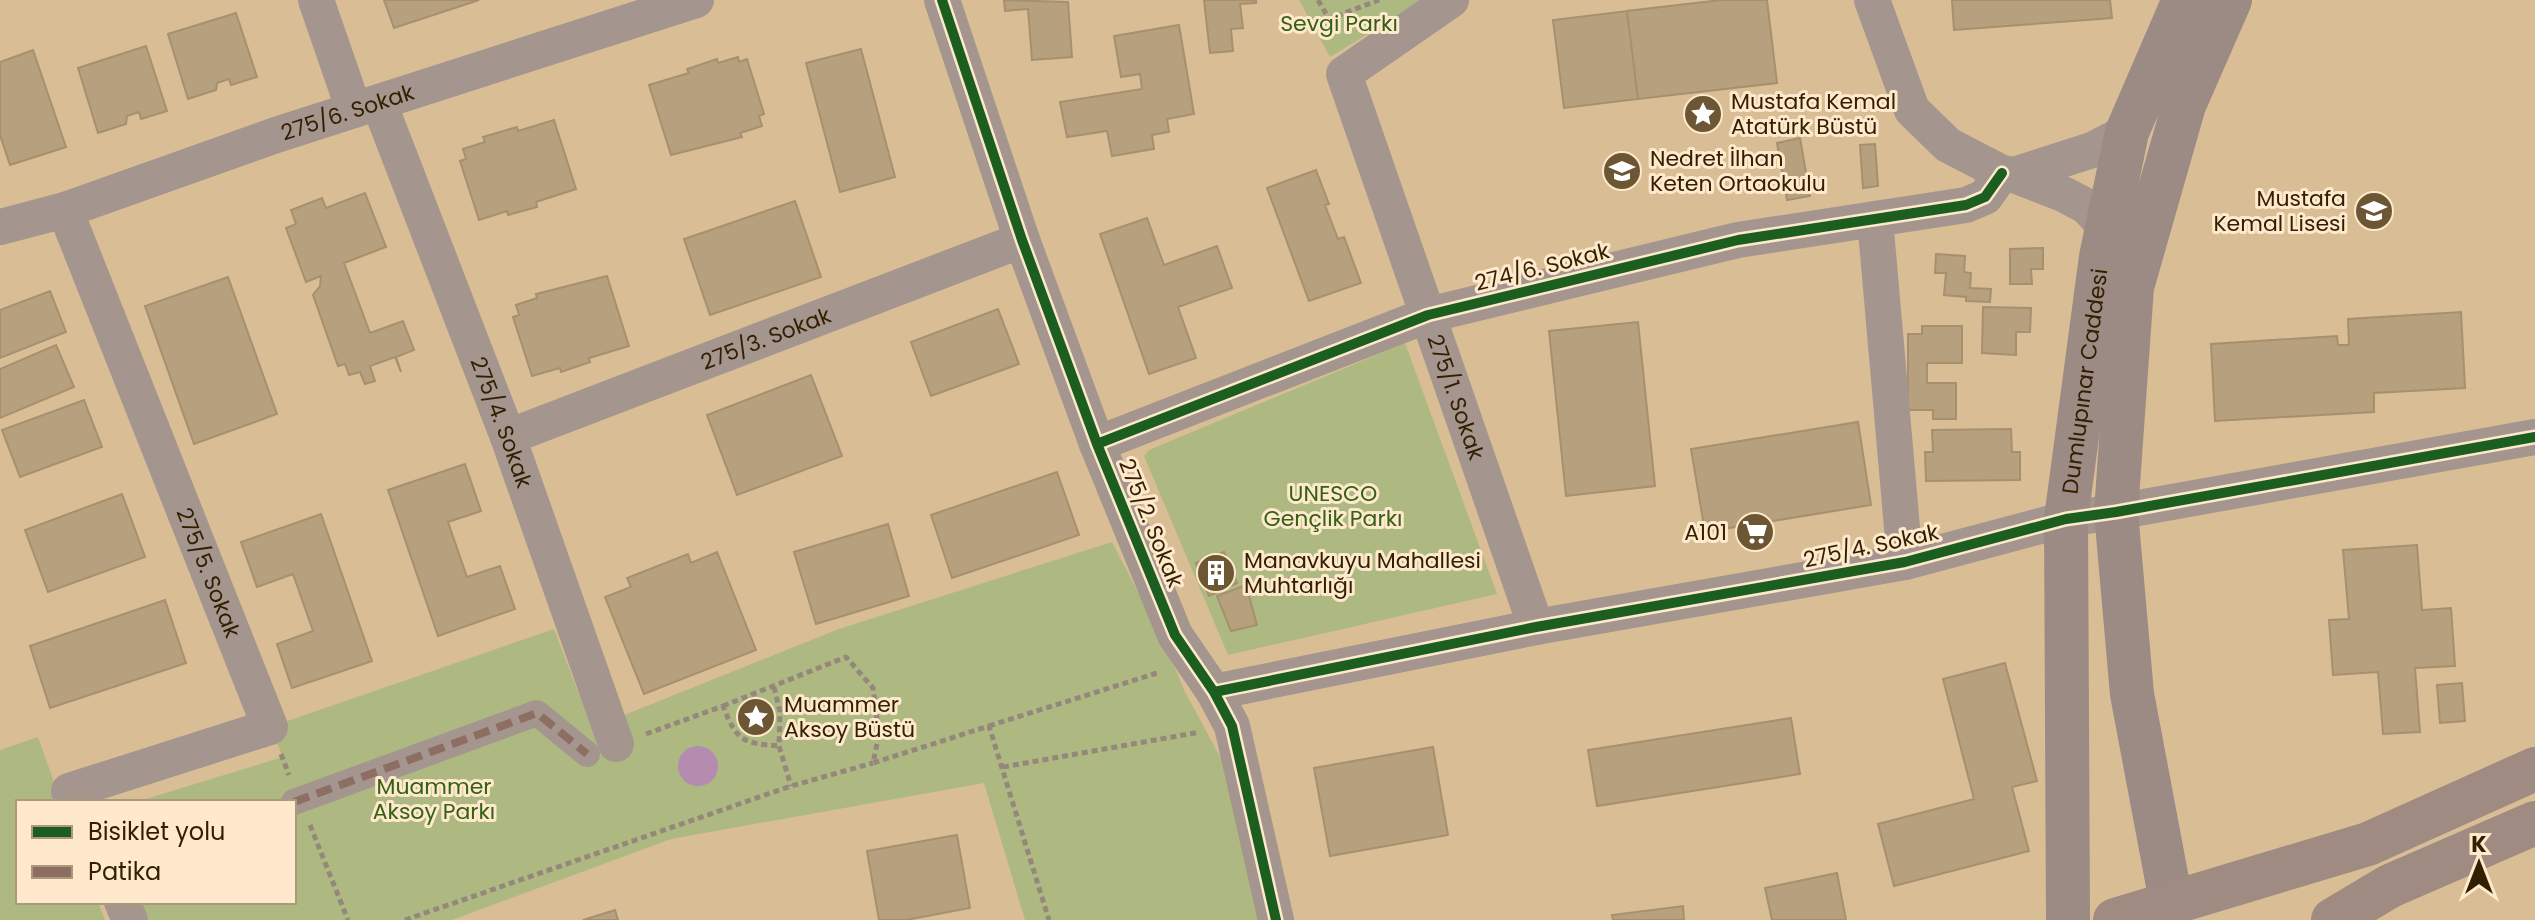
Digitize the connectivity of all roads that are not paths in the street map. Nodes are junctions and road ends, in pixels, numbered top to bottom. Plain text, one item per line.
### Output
1 (316, 0) edge
2 (696, 0) edge
3 (942, 0) edge
4 (1451, 0) edge
5 (1872, 0) edge
6 (2184, 0) edge
7 (2230, 0) edge
8 (366, 107) junction
9 (2127, 132) junction
10 (2008, 174) junction
11 (65, 210) junction
12 (1875, 219) junction
13 (0, 227) edge
14 (2107, 228) junction
15 (1022, 240) junction
16 (1428, 315) junction
17 (508, 437) junction
18 (2535, 437) edge
19 (1097, 444) junction
20 (2116, 512) junction
21 (2066, 519) junction
22 (1905, 562) junction
23 (1536, 627) junction
24 (1214, 692) junction
25 (601, 749) joint
26 (2535, 769) edge
27 (73, 800) edge
28 (296, 801) edge
29 (2535, 823) edge
30 (2179, 911) edge
31 (1276, 920) edge
32 (2068, 920) edge
33 (2115, 920) edge
34 (2333, 920) edge

1 - 8 street, 275/4. Sokak
2 - 8 street, 275/6. Sokak
3 - 15 street, 275/2. Sokak
4 - 16 street, 275/1. Sokak
5 - 10 street
6 - 9 main road, Dumlupınar Caddesi
7 - 20 main road, Dumlupınar Caddesi
8 - 11 street, 275/6. Sokak
8 - 17 street, 275/4. Sokak
9 - 10 street
9 - 14 main road, Dumlupınar Caddesi
10 - 12 street, 274/6. Sokak
10 - 14 street
11 - 13 street, 275/6. Sokak
11 - 27 street, 275/5. Sokak
12 - 16 street, 274/6. Sokak
12 - 22 street
14 - 21 main road, Dumlupınar Caddesi
15 - 17 street, 275/3. Sokak
15 - 19 street, 275/2. Sokak
16 - 19 street, 274/6. Sokak
16 - 23 street, 275/1. Sokak
17 - 25 street, 275/4. Sokak
18 - 20 street, 275/4. Sokak
19 - 24 street, 275/2. Sokak
20 - 21 street, 275/4. Sokak
20 - 30 main road, Dumlupınar Caddesi
21 - 22 street, 275/4. Sokak
21 - 32 main road, Dumlupınar Caddesi
22 - 23 street, 275/4. Sokak
23 - 24 street, 275/4. Sokak
24 - 31 street, 275/2. Sokak
25 - 28 street
26 - 30 main road
29 - 34 main road
30 - 33 main road

